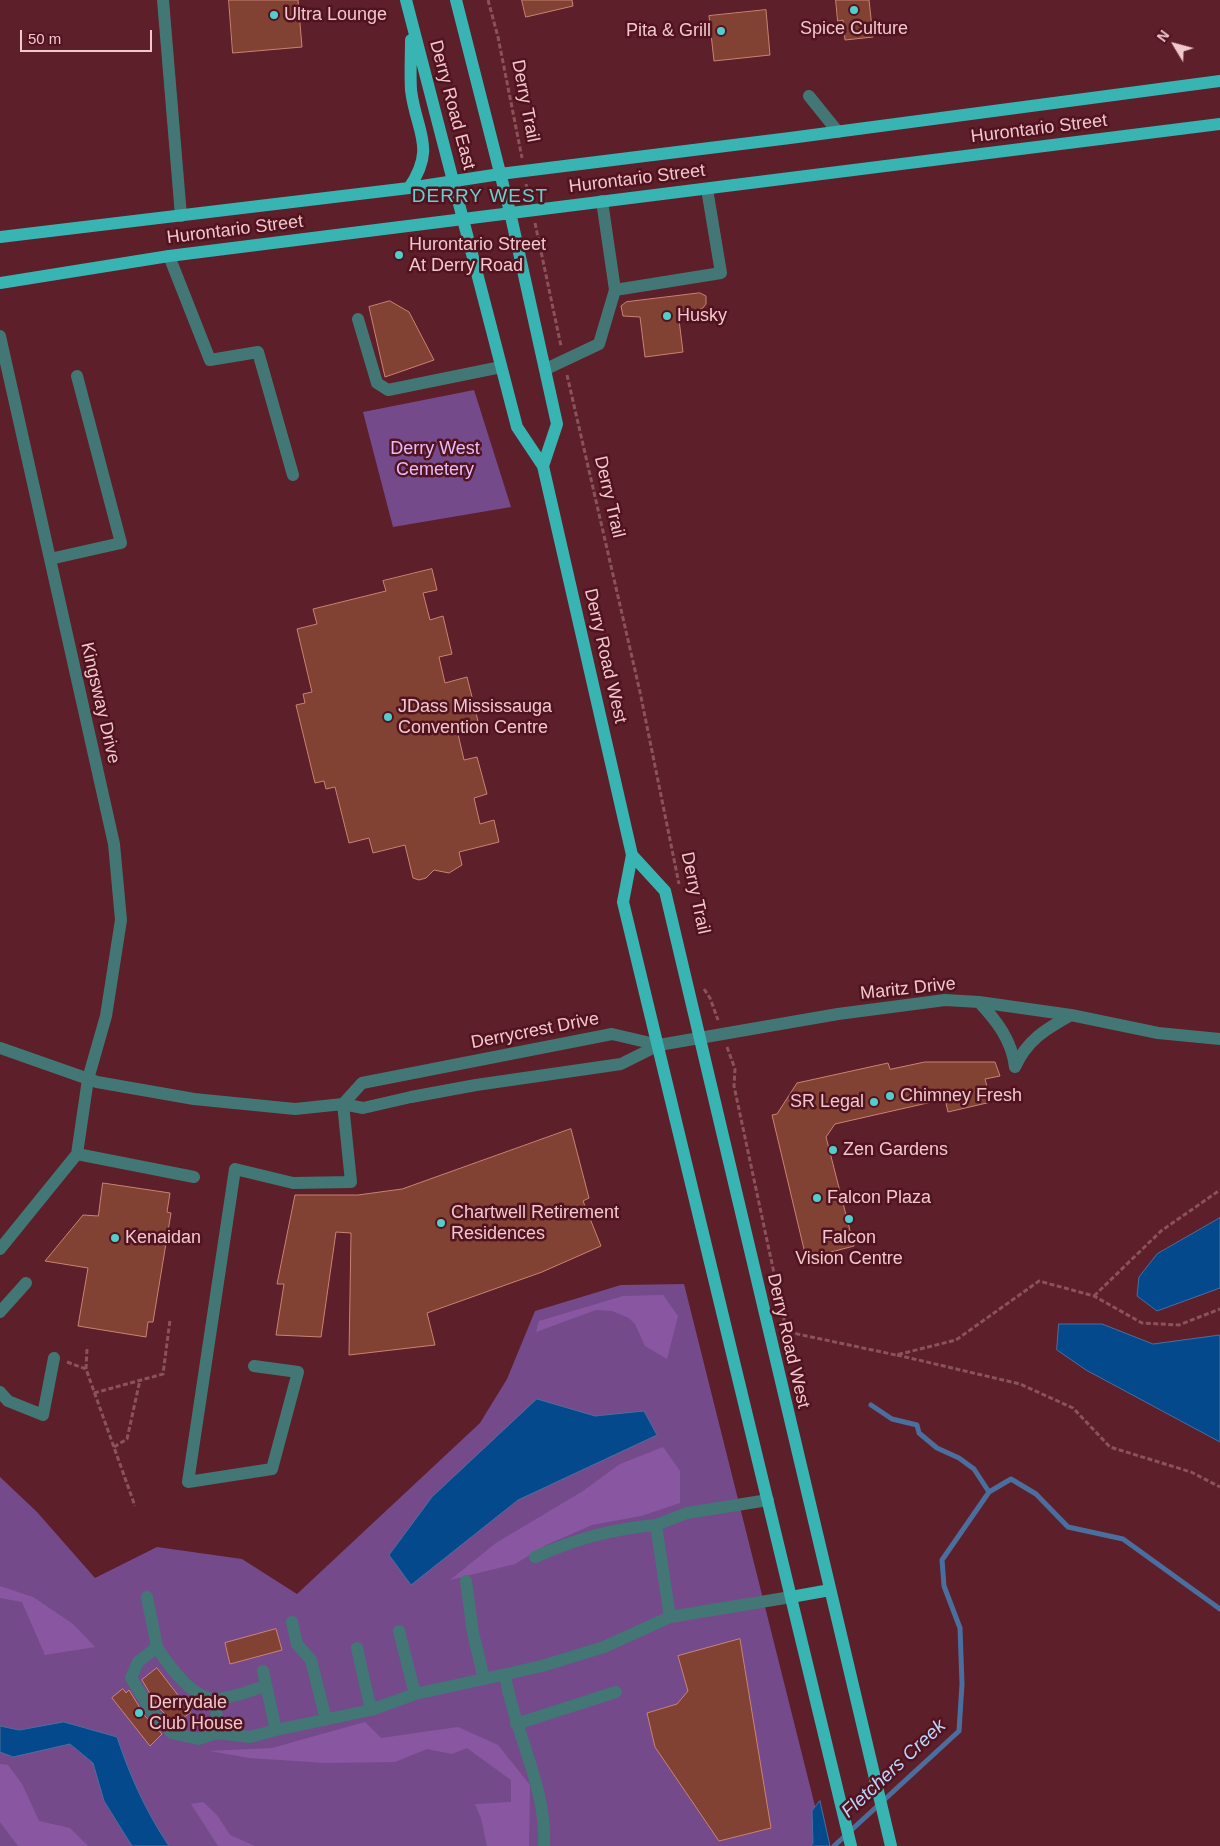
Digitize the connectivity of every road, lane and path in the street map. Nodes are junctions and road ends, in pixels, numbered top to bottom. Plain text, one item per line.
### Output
1 (163, 0) edge
2 (406, 0) edge
3 (456, 0) edge
4 (488, 0) edge
5 (411, 20) junction
6 (1220, 81) edge
7 (809, 96) dead end
8 (1220, 124) edge
9 (838, 132) junction
10 (524, 171) junction
11 (500, 174) junction
12 (454, 182) junction
13 (408, 188) junction
14 (707, 189) junction
15 (602, 201) junction
16 (532, 210) junction
17 (510, 212) junction
18 (181, 216) junction
19 (464, 219) junction
20 (0, 237) edge
21 (169, 256) junction
22 (0, 283) edge
23 (615, 290) junction
24 (358, 319) dead end
25 (0, 336) edge
26 (564, 361) junction
27 (501, 367) junction
28 (546, 370) junction
29 (77, 376) dead end
30 (543, 466) junction
31 (293, 474) dead end
32 (50, 559) junction
33 (632, 855) junction
34 (679, 886) dead end
35 (702, 986) dead end
36 (710, 998) dead end
37 (978, 1002) junction
38 (1071, 1016) junction
39 (700, 1038) junction
40 (1220, 1039) edge
41 (659, 1045) junction
42 (0, 1048) edge
43 (735, 1070) dead end
44 (88, 1079) junction
45 (343, 1104) junction
46 (78, 1154) junction
47 (194, 1177) dead end
48 (1220, 1190) edge
49 (0, 1249) edge
50 (26, 1283) dead end
51 (1094, 1296) junction
52 (1220, 1309) edge
53 (0, 1312) edge
54 (170, 1320) dead end
55 (767, 1327) junction
56 (788, 1332) junction
57 (87, 1349) dead end
58 (896, 1355) junction
59 (54, 1358) dead end
60 (254, 1366) dead end
61 (776, 1367) junction
62 (140, 1380) junction
63 (0, 1392) edge
64 (94, 1393) junction
65 (114, 1447) junction
66 (1220, 1486) edge
67 (768, 1500) junction
68 (135, 1506) dead end
69 (656, 1525) junction
70 (535, 1558) dead end
71 (466, 1581) dead end
72 (830, 1590) junction
73 (791, 1597) junction
74 (147, 1598) dead end
75 (670, 1617) junction
76 (292, 1622) dead end
77 (399, 1631) dead end
78 (157, 1647) junction
79 (357, 1648) dead end
80 (263, 1671) dead end
81 (505, 1675) junction
82 (484, 1679) junction
83 (266, 1686) junction
84 (616, 1692) dead end
85 (415, 1694) junction
86 (216, 1699) junction
87 (371, 1710) junction
88 (326, 1720) junction
89 (516, 1724) junction
90 (276, 1730) junction
91 (217, 1733) junction
92 (544, 1846) edge
93 (851, 1846) edge
94 (891, 1846) edge

1 - 18 street
2 - 5 main road, Derry Road East
3 - 11 main road, Derry Road East
4 - 10 path, Derry Trail
5 - 12 main road, Derry Road East
5 - 13 main road
6 - 9 main road, Hurontario Street
7 - 9 street
8 - 14 main road, Hurontario Street
9 - 10 main road, Hurontario Street
10 - 11 main road, Hurontario Street
10 - 16 path, Derry Trail
11 - 12 main road, Hurontario Street
11 - 17 main road
12 - 13 main road, Hurontario Street
12 - 19 main road, Derry Road East
13 - 18 main road, Hurontario Street
14 - 15 main road, Hurontario Street
14 - 23 street
15 - 16 main road, Hurontario Street
15 - 23 street
16 - 17 main road, Hurontario Street
16 - 26 path, Derry Trail
17 - 19 main road, Hurontario Street
17 - 28 main road
18 - 20 main road, Hurontario Street
19 - 21 main road, Hurontario Street
19 - 27 main road, Derry Road West
21 - 22 main road, Hurontario Street
21 - 31 street
23 - 26 street
24 - 27 street
25 - 32 street, Kingsway Drive
26 - 28 street
26 - 34 path, Derry Trail
27 - 30 main road, Derry Road West
28 - 30 main road
29 - 32 street
30 - 33 main road, Derry Road West
32 - 44 street, Kingsway Drive
33 - 39 main road, Derry Road West
33 - 41 main road, Derry Road West
35 - 36 path
37 - 38 street, Maritz Drive
37 - 38 street
37 - 39 street, Maritz Drive
38 - 40 street, Maritz Drive
39 - 41 street, Maritz Drive
39 - 55 main road, Derry Road West
41 - 45 street
41 - 45 street, Derrycrest Drive
41 - 67 main road, Derry Road West
42 - 44 street
43 - 56 path
44 - 45 street
44 - 46 street, Kingsway Drive
45 - 60 street
46 - 47 street
46 - 49 street
48 - 51 path
50 - 53 street
51 - 52 path
51 - 58 path
54 - 62 path
55 - 56 path
55 - 61 main road, Derry Road West
56 - 58 path
56 - 61 path
57 - 64 path
58 - 66 path
59 - 63 street
61 - 72 main road, Derry Road West
62 - 64 path
62 - 65 path
64 - 65 path
65 - 68 path
67 - 69 street
67 - 73 main road, Derry Road West
69 - 70 street
69 - 75 street
71 - 82 street
72 - 73 main road
72 - 94 main road, Derry Road West
73 - 75 street
73 - 93 main road, Derry Road West
74 - 78 street
75 - 81 street
76 - 88 street
77 - 85 street
78 - 86 street
78 - 91 street
79 - 87 street
80 - 83 street
81 - 82 street
81 - 89 street
82 - 85 street
83 - 86 street
83 - 90 street
84 - 89 street
85 - 87 street
86 - 91 street
87 - 88 street
88 - 90 street
89 - 92 street
90 - 91 street

